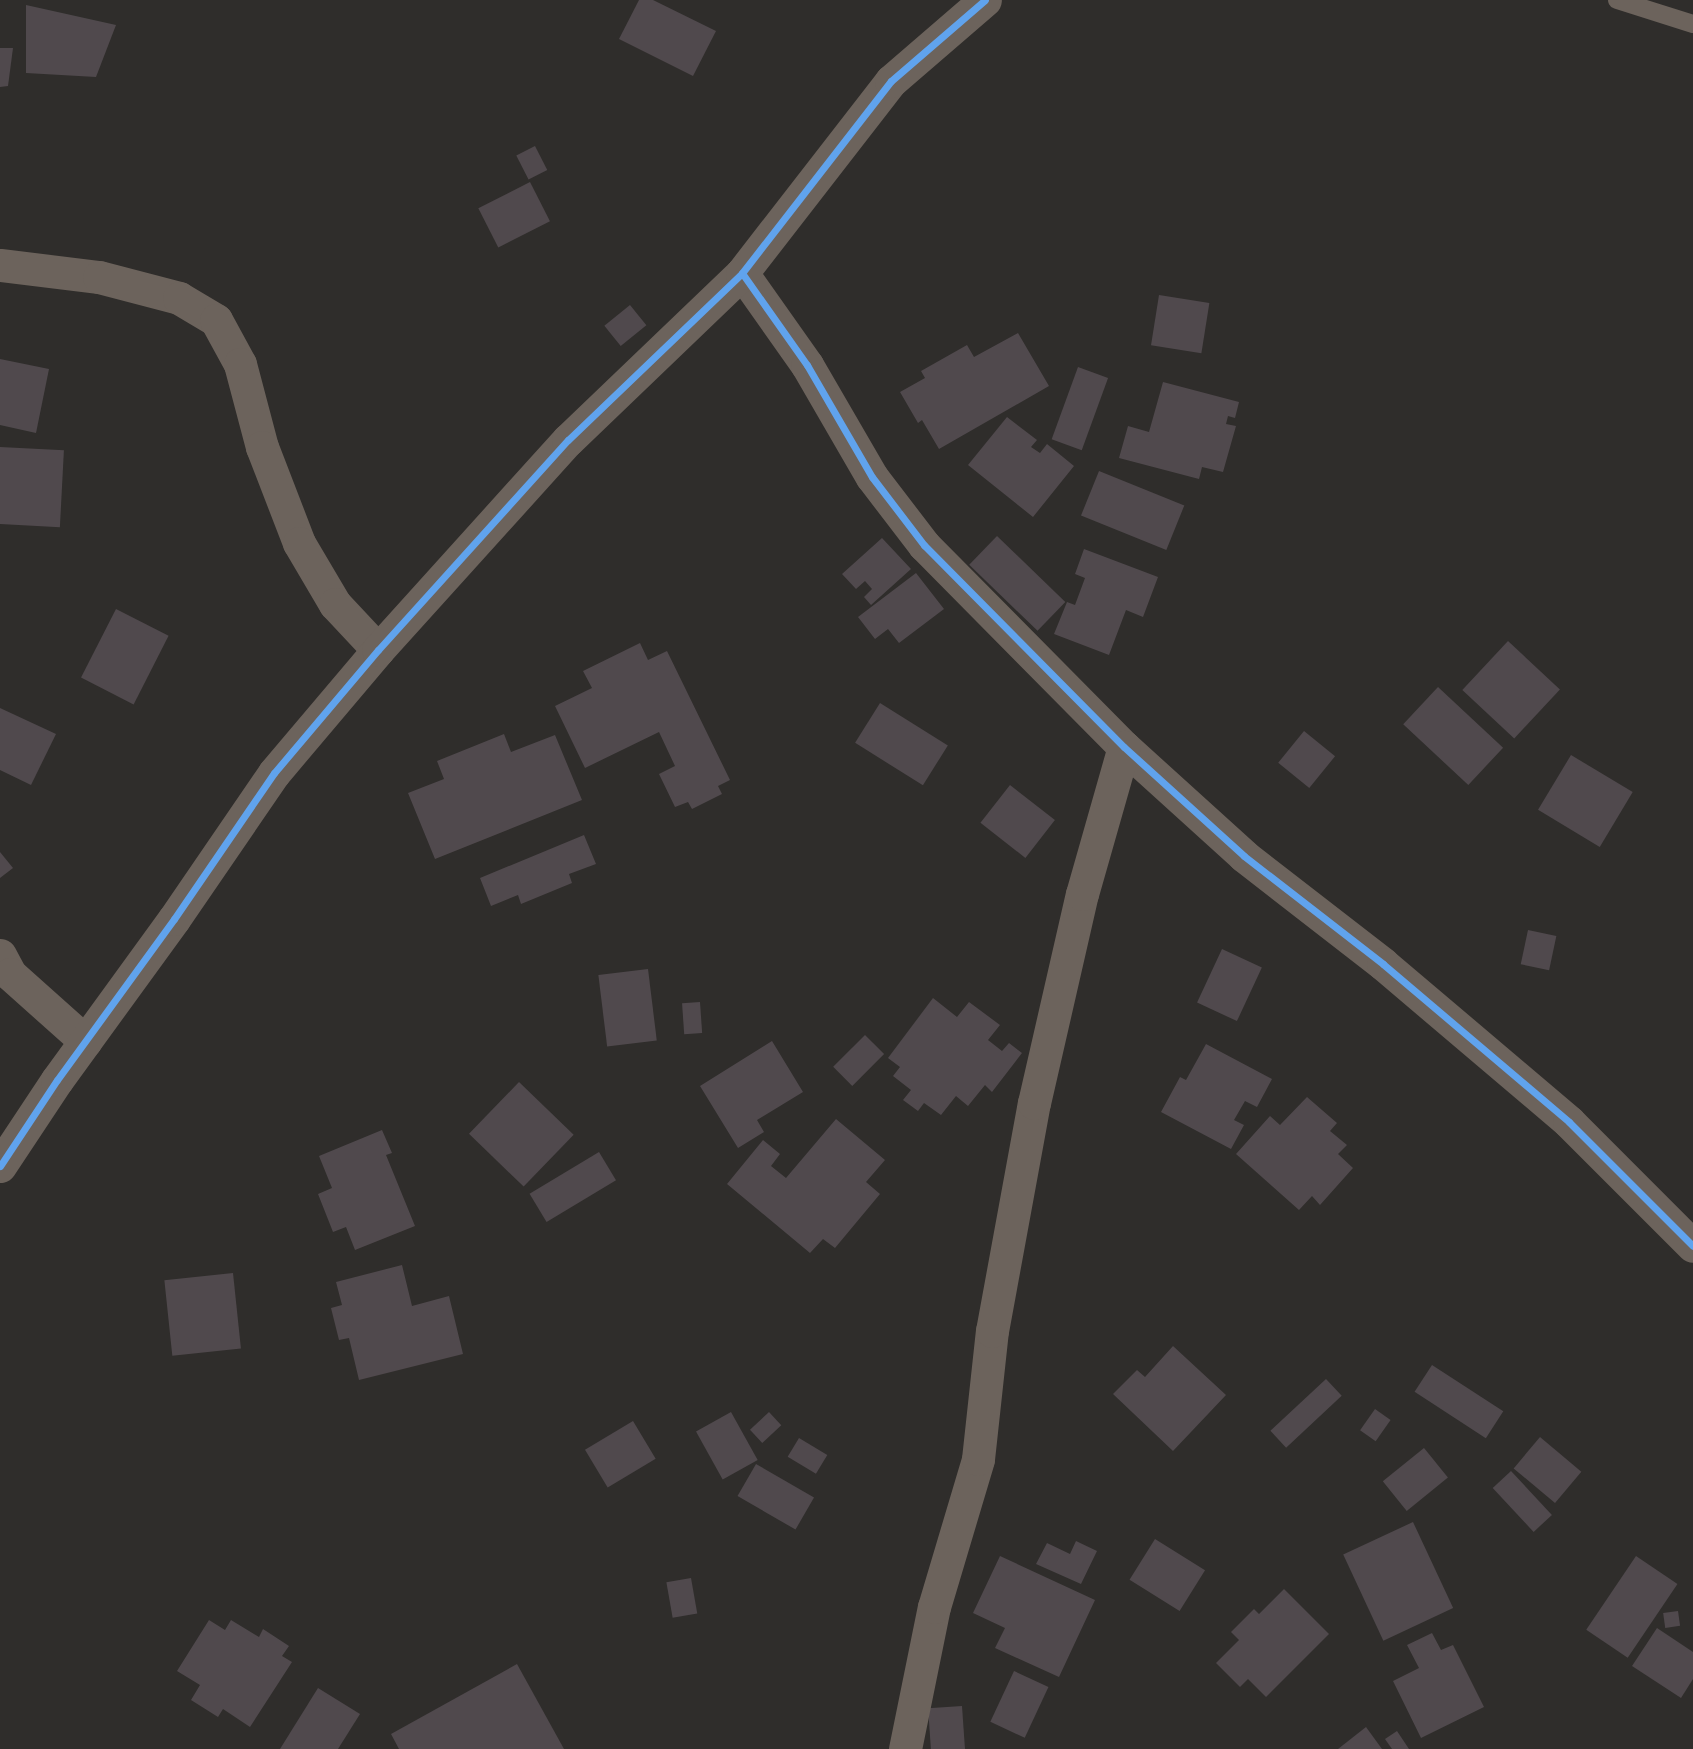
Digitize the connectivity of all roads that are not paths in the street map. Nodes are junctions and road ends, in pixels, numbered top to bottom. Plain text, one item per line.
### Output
1 (985, 0) edge
2 (1617, 0) edge
3 (1693, 24) edge
4 (0, 265) edge
5 (742, 273) junction
6 (378, 650) junction
7 (1124, 747) junction
8 (0, 956) edge
9 (85, 1041) junction
10 (0, 1166) edge
11 (1693, 1246) edge
12 (905, 1749) edge

1 - 5 street
2 - 3 lane
4 - 6 street
5 - 6 street
5 - 7 street
6 - 9 street
7 - 11 street
7 - 12 street
8 - 9 street
9 - 10 street

